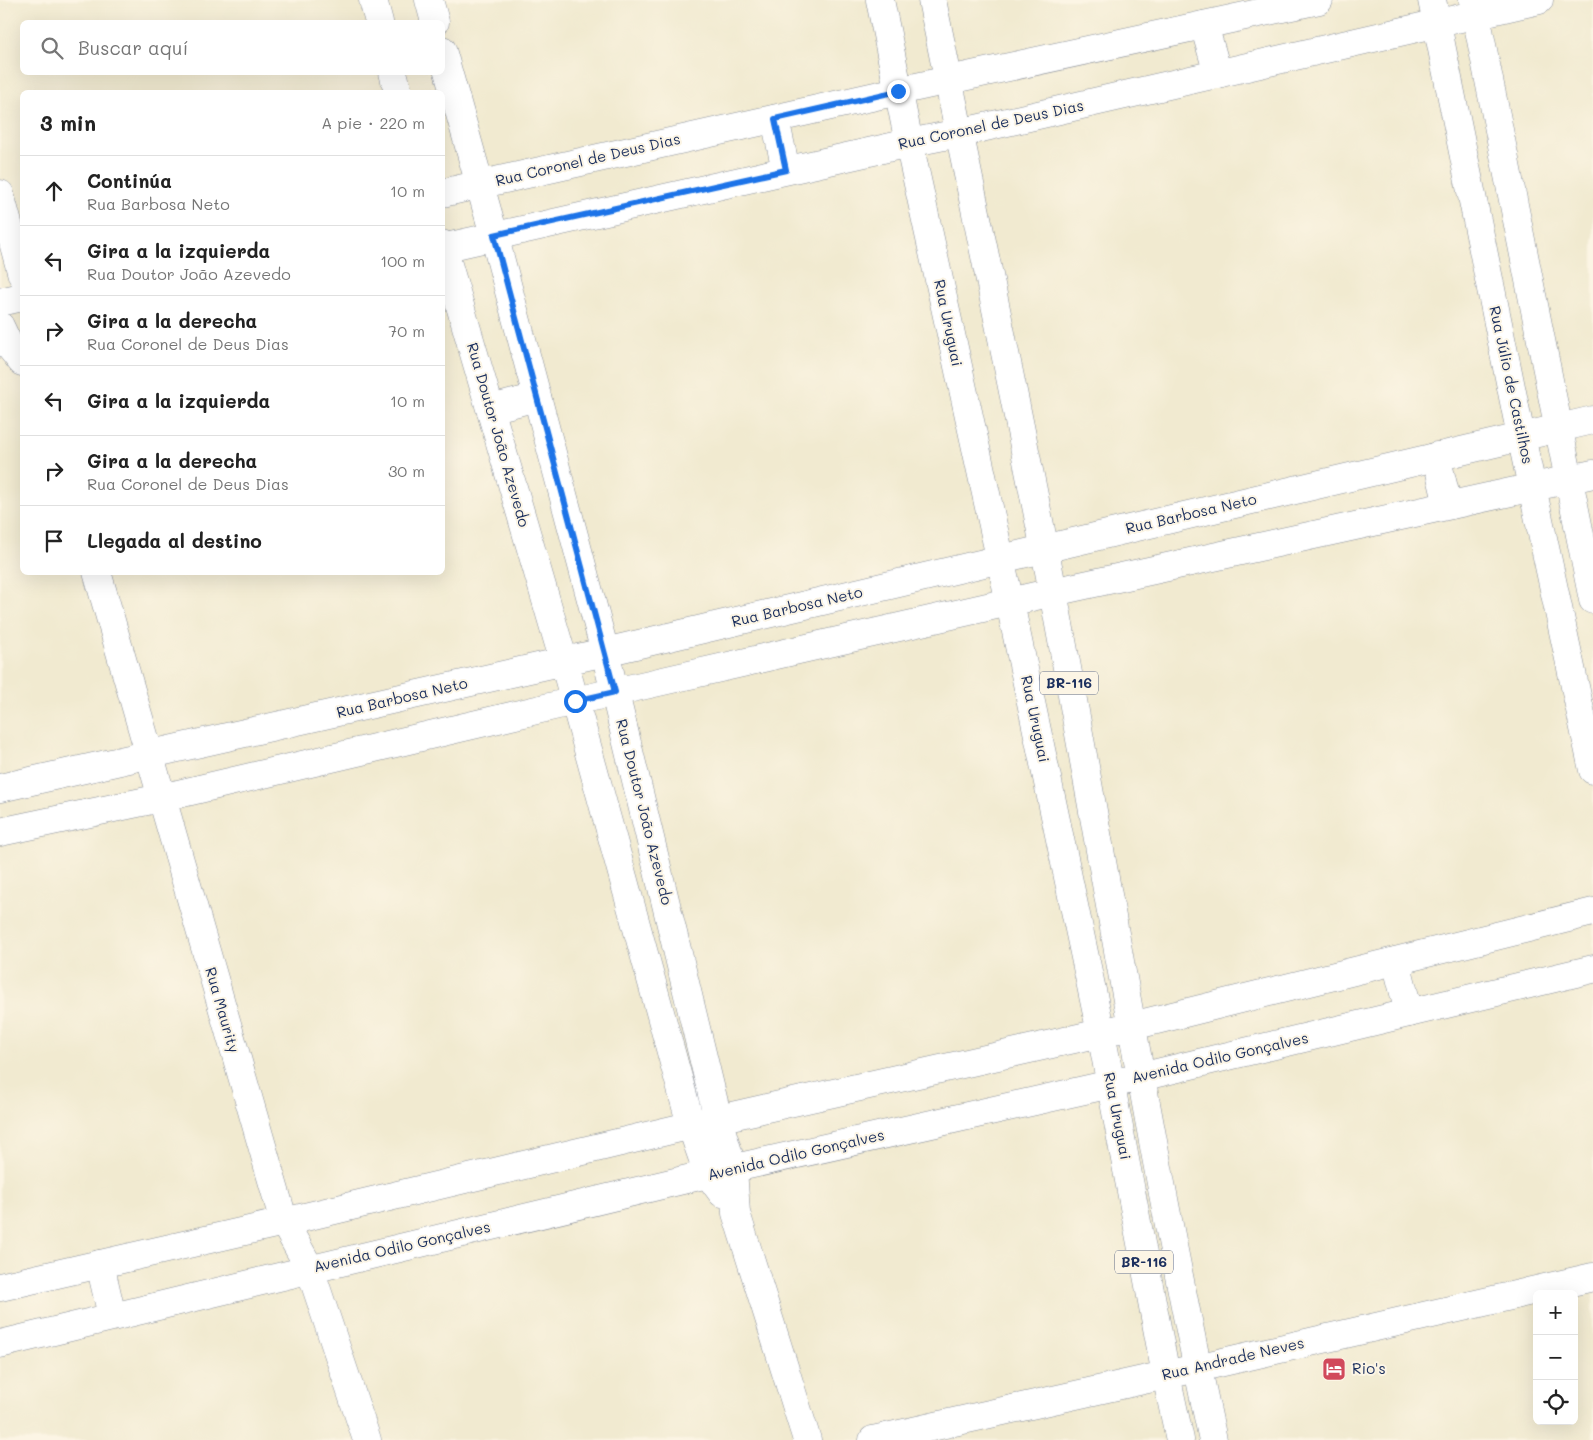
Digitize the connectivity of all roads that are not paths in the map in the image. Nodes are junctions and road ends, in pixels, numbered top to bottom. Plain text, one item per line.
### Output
1 (429, 0) edge
2 (880, 0) edge
3 (932, 0) edge
4 (1319, 0) edge
5 (1539, 0) edge
6 (1474, 7) edge
7 (1434, 12) edge
8 (434, 20) edge
9 (1204, 25) junction
10 (445, 61) edge
11 (1218, 74) junction
12 (394, 75) edge
13 (948, 80) junction
14 (398, 90) edge
15 (898, 91) junction
16 (775, 119) junction
17 (958, 133) junction
18 (909, 143) junction
19 (786, 170) junction
20 (480, 185) junction
21 (445, 192) edge
22 (0, 194) edge
23 (494, 235) junction
24 (445, 246) edge
25 (445, 253) edge
26 (20, 268) edge
27 (20, 297) edge
28 (0, 302) edge
29 (537, 397) junction
30 (491, 409) junction
31 (1593, 420) edge
32 (1559, 428) junction
33 (1521, 436) junction
34 (1436, 456) junction
35 (1581, 477) edge
36 (1532, 486) junction
37 (1448, 505) junction
38 (1044, 550) junction
39 (1000, 559) junction
40 (98, 575) edge
41 (1052, 592) junction
42 (1593, 600) edge
43 (1010, 603) junction
44 (604, 652) junction
45 (564, 662) junction
46 (615, 692) junction
47 (575, 701) junction
48 (149, 754) junction
49 (1593, 770) edge
50 (0, 788) edge
51 (161, 798) junction
52 (0, 832) edge
53 (1593, 912) edge
54 (1396, 961) junction
55 (1593, 969) edge
56 (1409, 1013) junction
57 (1132, 1026) junction
58 (1101, 1033) junction
59 (1142, 1077) junction
60 (1111, 1084) junction
61 (718, 1119) junction
62 (691, 1125) junction
63 (721, 1172) junction
64 (284, 1222) junction
65 (100, 1264) junction
66 (310, 1269) junction
67 (1593, 1277) edge
68 (0, 1287) edge
69 (112, 1316) junction
70 (0, 1344) edge
71 (1197, 1368) junction
72 (1166, 1375) junction
73 (367, 1440) edge
74 (808, 1440) edge
75 (873, 1440) edge
76 (1180, 1440) edge
77 (1213, 1440) edge

1 - 8 main road
2 - 15 main road, Rua Uruguai / BR-116
3 - 13 main road, Rua Uruguai / BR-116
4 - 9 main road, Rua Coronel de Deus Dias
5 - 6 main road, Rua Coronel de Deus Dias
6 - 7 main road, Rua Coronel de Deus Dias
6 - 32 main road
7 - 11 main road, Rua Coronel de Deus Dias
7 - 33 main road, Rua Júlio de Castilhos
9 - 11 main road
9 - 13 main road, Rua Coronel de Deus Dias
10 - 20 main road, Rua Doutor João Azevedo
11 - 17 main road, Rua Coronel de Deus Dias
12 - 14 main road
13 - 15 main road, Rua Coronel de Deus Dias
13 - 17 main road, Rua Uruguai / BR-116
15 - 16 main road, Rua Coronel de Deus Dias
15 - 18 main road, Rua Uruguai / BR-116
16 - 19 main road
16 - 20 main road, Rua Coronel de Deus Dias
17 - 18 main road, Rua Coronel de Deus Dias
17 - 38 main road, Rua Uruguai / BR-116
18 - 19 main road, Rua Coronel de Deus Dias
18 - 39 main road, Rua Uruguai / BR-116
19 - 23 main road, Rua Coronel de Deus Dias
20 - 21 main road, Rua Coronel de Deus Dias
20 - 23 main road, Rua Doutor João Azevedo
22 - 26 main road
23 - 24 main road, Rua Coronel de Deus Dias
23 - 29 main road, Rua Doutor João Azevedo
25 - 30 main road, Rua Doutor João Azevedo
27 - 28 main road
29 - 30 main road
29 - 44 main road, Rua Doutor João Azevedo
30 - 45 main road, Rua Doutor João Azevedo
31 - 32 main road, Rua Barbosa Neto
32 - 33 main road, Rua Barbosa Neto
32 - 35 main road
33 - 34 main road, Rua Barbosa Neto
33 - 36 main road, Rua Júlio de Castilhos
34 - 37 main road
34 - 38 main road, Rua Barbosa Neto
35 - 36 main road
35 - 42 main road
36 - 37 main road
36 - 49 main road, Rua Júlio de Castilhos
37 - 41 main road
38 - 39 main road, Rua Barbosa Neto
38 - 41 main road, Rua Uruguai / BR-116
39 - 43 main road, Rua Uruguai / BR-116
39 - 44 main road, Rua Barbosa Neto
40 - 48 main road, Rua Maurity
41 - 43 main road
41 - 57 main road, Rua Uruguai / BR-116
43 - 46 main road
43 - 58 main road, Rua Uruguai / BR-116
44 - 45 main road, Rua Barbosa Neto
44 - 46 main road, Rua Doutor João Azevedo
45 - 47 main road, Rua Doutor João Azevedo
45 - 48 main road, Rua Barbosa Neto
46 - 47 main road
46 - 61 main road, Rua Doutor João Azevedo
47 - 51 main road
47 - 62 main road, Rua Doutor João Azevedo
48 - 50 main road, Rua Barbosa Neto
48 - 51 main road, Rua Maurity
51 - 52 main road
51 - 64 main road, Rua Maurity
53 - 54 main road
54 - 56 main road
54 - 57 main road
55 - 56 main road, Avenida Odilo Gonçalves
56 - 59 main road, Avenida Odilo Gonçalves
57 - 58 main road
57 - 59 main road, Rua Uruguai / BR-116
58 - 60 main road, Rua Uruguai / BR-116
58 - 61 main road
59 - 60 main road, Avenida Odilo Gonçalves
59 - 71 main road, Rua Uruguai / BR-116
60 - 63 main road, Avenida Odilo Gonçalves
60 - 72 main road, Rua Uruguai / BR-116
61 - 62 main road
61 - 63 main road, Rua Doutor João Azevedo
62 - 63 main road, Rua Doutor João Azevedo
62 - 64 main road
63 - 66 main road, Avenida Odilo Gonçalves
63 - 74 main road
64 - 65 main road
64 - 66 main road, Rua Maurity
65 - 68 main road
65 - 69 main road
66 - 69 main road, Avenida Odilo Gonçalves
66 - 73 main road, Rua Maurity
67 - 71 main road, Rua Andrade Neves
69 - 70 main road, Avenida Odilo Gonçalves
71 - 72 main road, Rua Andrade Neves
71 - 77 main road, Rua Uruguai / BR-116
72 - 75 main road, Rua Andrade Neves
72 - 76 main road, Rua Uruguai / BR-116

